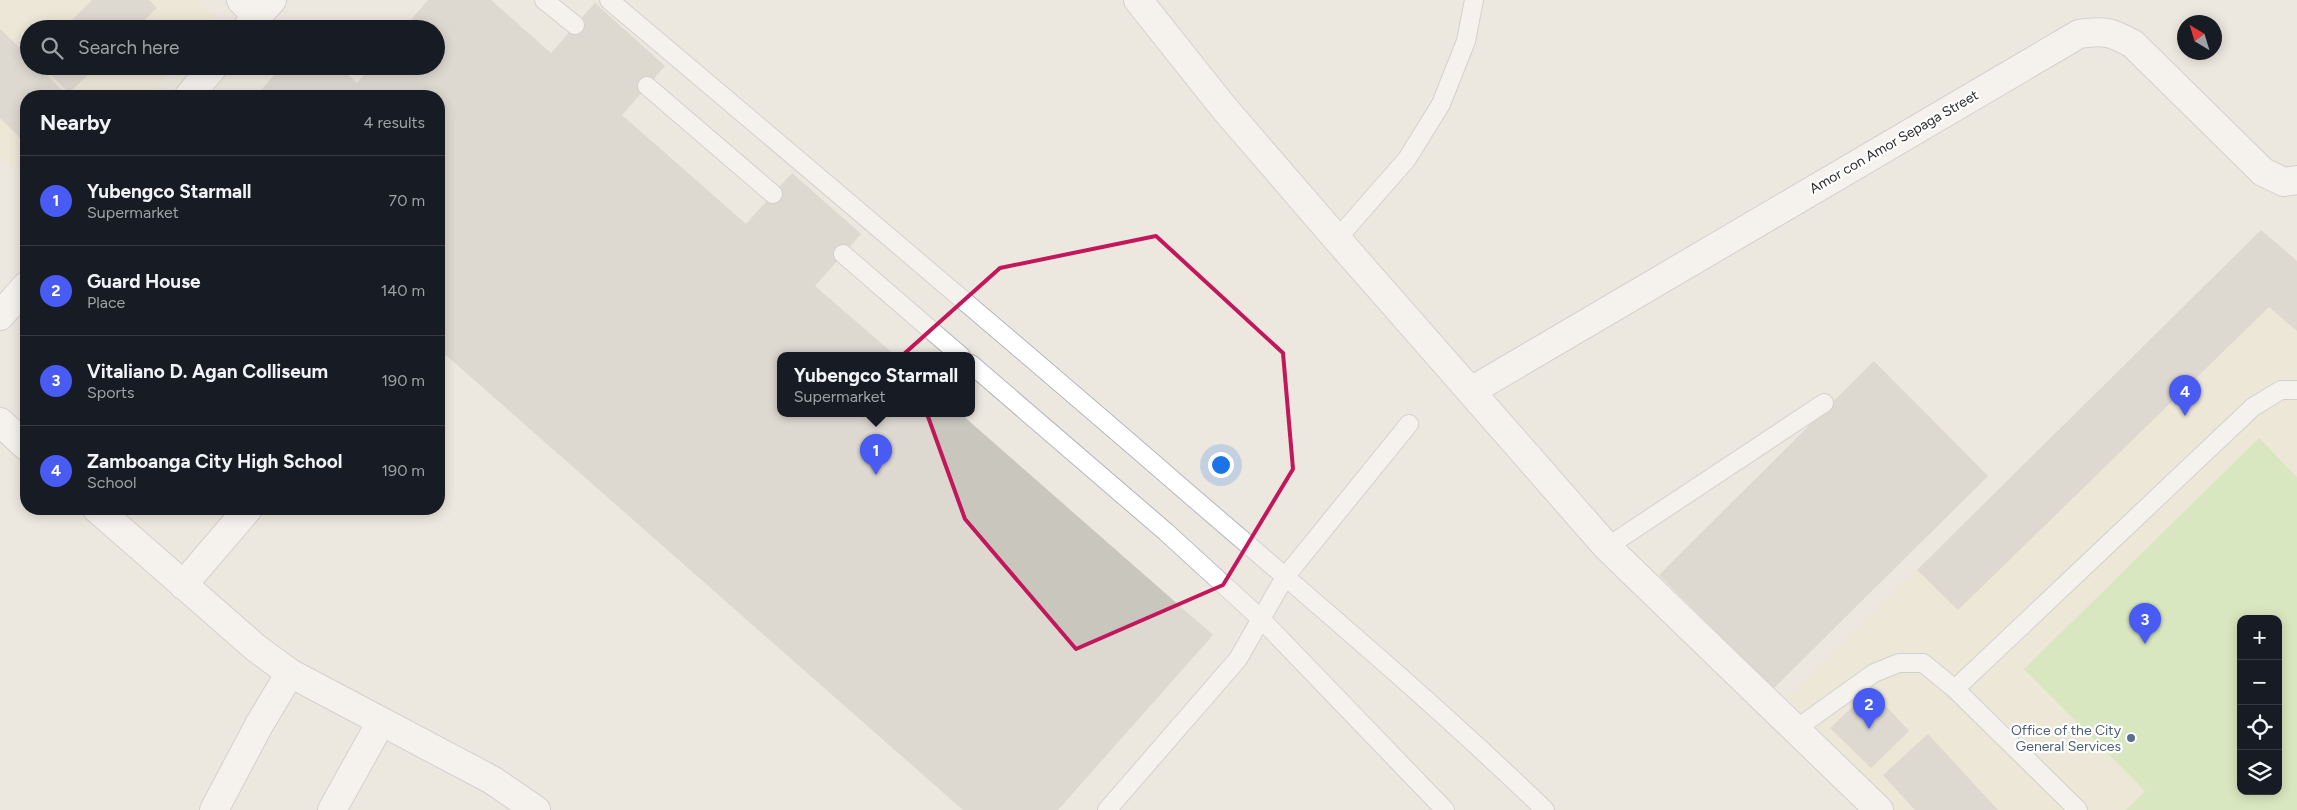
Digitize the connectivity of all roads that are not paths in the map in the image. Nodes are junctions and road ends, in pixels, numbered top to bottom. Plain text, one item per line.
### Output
1 (544, 0) edge
2 (609, 0) edge
3 (1138, 0) edge
4 (1474, 0) edge
5 (575, 25) dead end
6 (206, 75) edge
7 (647, 86) dead end
8 (194, 90) edge
9 (2297, 180) edge
10 (773, 194) dead end
11 (1337, 239) junction
12 (843, 254) dead end
13 (20, 293) edge
14 (0, 316) edge
15 (957, 352) edge
16 (975, 367) edge
17 (2297, 390) edge
18 (1471, 391) junction
19 (1824, 403) dead end
20 (0, 422) edge
21 (1409, 424) dead end
22 (20, 440) edge
23 (104, 515) edge
24 (243, 515) edge
25 (1607, 547) junction
26 (1285, 577) junction
27 (183, 585) junction
28 (1261, 619) junction
29 (290, 673) junction
30 (1955, 689) junction
31 (381, 722) junction
32 (1796, 729) junction
33 (214, 810) edge
34 (332, 810) edge
35 (536, 810) edge
36 (1107, 810) edge
37 (1445, 810) edge
38 (1545, 810) edge
39 (1879, 810) edge
40 (2078, 810) edge

1 - 5 lane
2 - 26 lane
3 - 11 street
4 - 11 lane
6 - 8 street
7 - 10 lane
9 - 18 street, Amor con Amor Sepaga Street
11 - 18 street
12 - 15 lane
13 - 14 street
16 - 28 lane
17 - 30 lane
18 - 25 street
19 - 25 lane
20 - 22 street
21 - 26 lane
23 - 27 street
24 - 27 street
25 - 32 street
26 - 28 lane
26 - 38 lane
27 - 29 street
28 - 36 lane
28 - 37 lane
29 - 31 street
29 - 33 street
30 - 32 lane
30 - 40 lane
31 - 34 street
31 - 35 street
32 - 39 street

